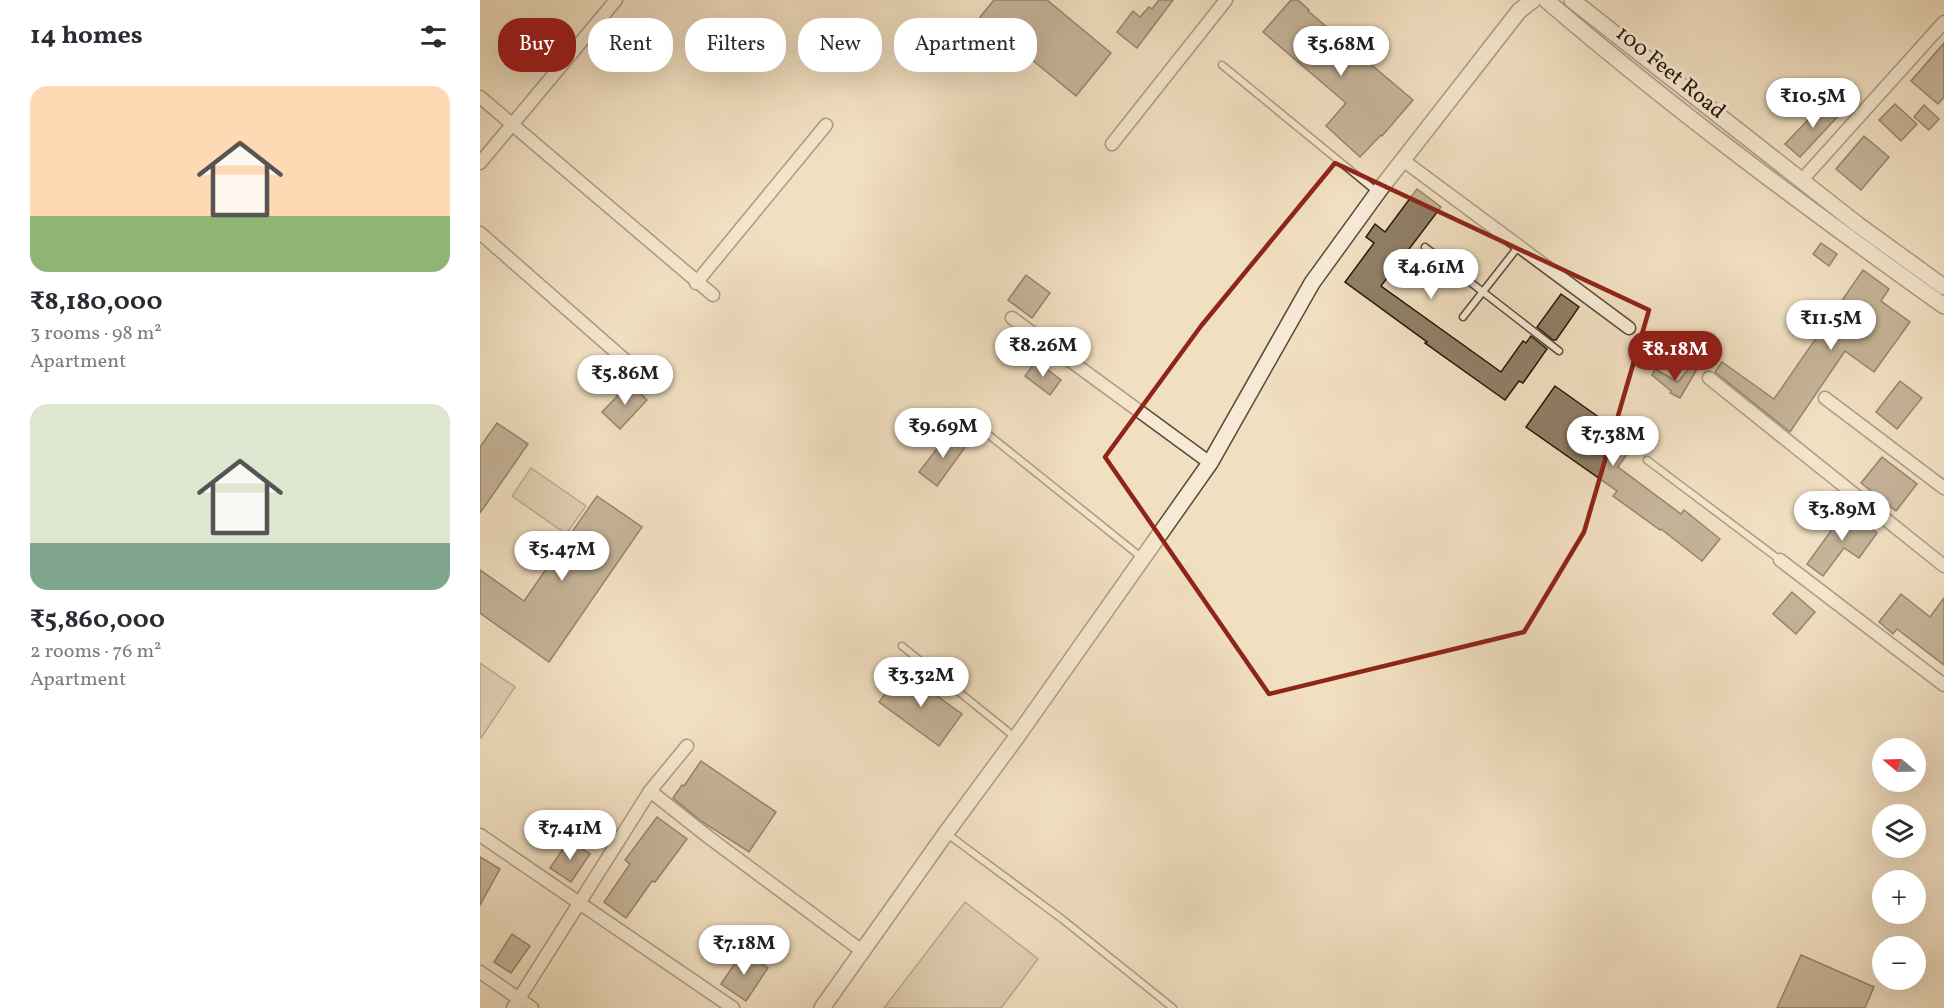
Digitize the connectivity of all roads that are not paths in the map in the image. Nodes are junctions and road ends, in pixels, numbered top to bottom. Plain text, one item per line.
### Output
1 (616, 0) edge
2 (1226, 0) edge
3 (1533, 0) edge
4 (1546, 0) edge
5 (1572, 0) edge
6 (1944, 22) edge
7 (1222, 65) dead end
8 (480, 97) edge
9 (512, 125) junction
10 (826, 125) dead end
11 (1112, 144) dead end
12 (1404, 161) junction
13 (480, 163) edge
14 (1801, 181) junction
15 (1378, 192) junction
16 (480, 232) edge
17 (1518, 246) junction
18 (1425, 247) dead end
19 (696, 283) junction
20 (1944, 287) edge
21 (1483, 292) junction
22 (713, 296) dead end
23 (1944, 306) edge
24 (1463, 317) dead end
25 (1012, 318) dead end
26 (1629, 328) dead end
27 (1559, 351) dead end
28 (641, 374) dead end
29 (1709, 378) dead end
30 (1825, 398) dead end
31 (969, 419) dead end
32 (1647, 460) dead end
33 (1210, 463) junction
34 (1944, 488) edge
35 (1143, 558) junction
36 (1780, 560) joint
37 (1944, 566) edge
38 (902, 646) dead end
39 (1944, 685) edge
40 (1016, 738) junction
41 (687, 746) dead end
42 (650, 791) junction
43 (946, 833) junction
44 (480, 835) edge
45 (579, 904) junction
46 (862, 951) junction
47 (480, 972) edge
48 (516, 1003) edge
49 (532, 1008) edge
50 (733, 1008) edge
51 (822, 1008) edge
52 (1173, 1008) edge

1 - 9 street
2 - 11 street
3 - 12 street
4 - 23 street, 100 Feet Road
5 - 14 street, 100 Feet Road
6 - 14 street
7 - 15 lane
8 - 9 street
9 - 13 street
9 - 19 street
10 - 19 street
12 - 15 street
12 - 17 street
14 - 20 street, 100 Feet Road
15 - 33 street
16 - 28 street
17 - 21 lane
17 - 26 street
18 - 21 lane
19 - 22 street
21 - 24 lane
21 - 27 lane
25 - 33 street
29 - 37 street
30 - 34 street
31 - 35 lane
32 - 36 lane
33 - 35 street
35 - 40 street
36 - 39 street
38 - 40 lane
40 - 43 street
41 - 42 street
42 - 45 street
42 - 46 street
43 - 46 street
43 - 52 lane
44 - 45 street
45 - 48 street
45 - 50 street
46 - 51 street
47 - 48 street
48 - 49 street

